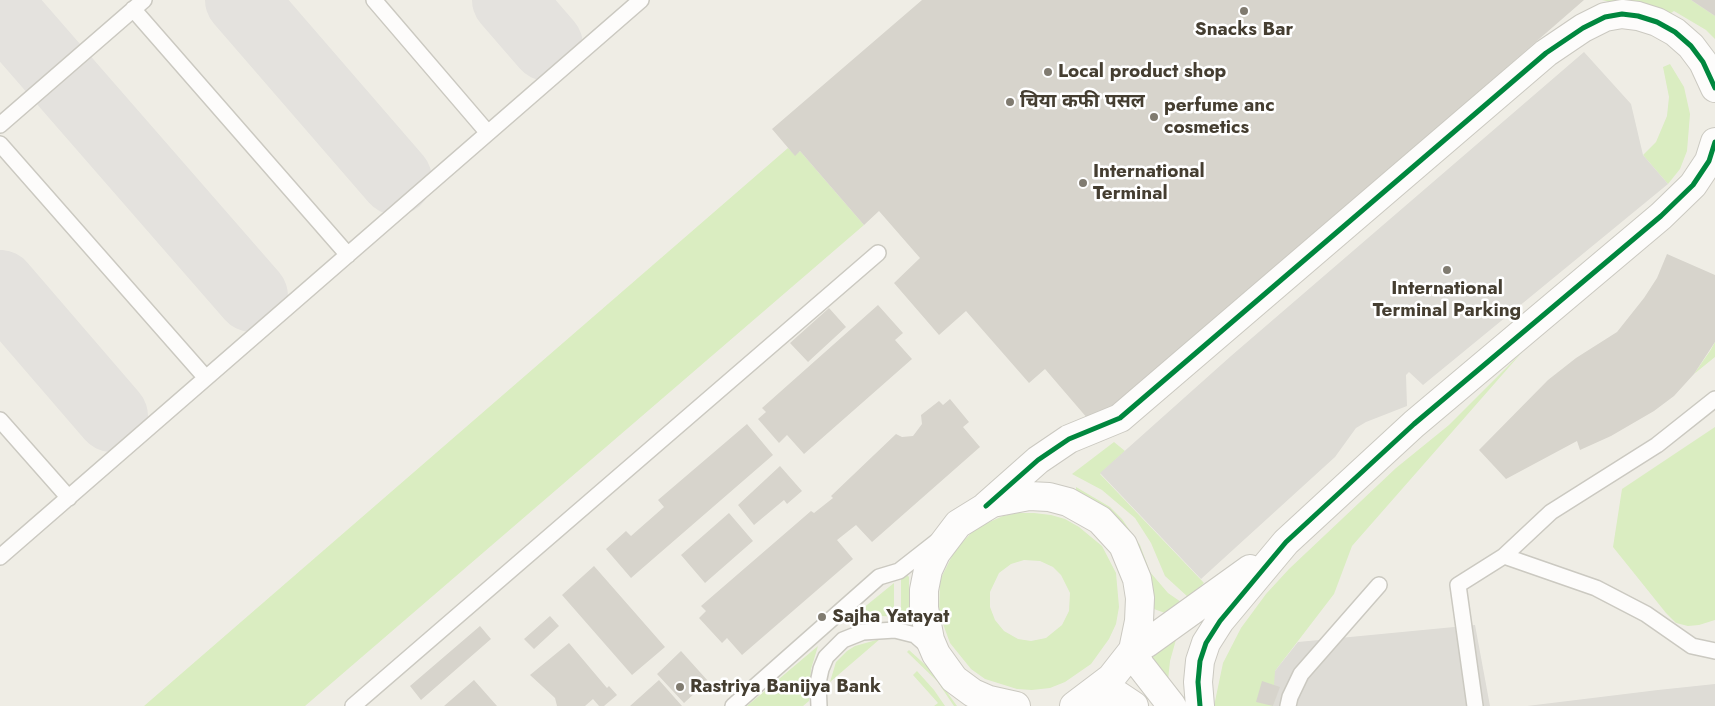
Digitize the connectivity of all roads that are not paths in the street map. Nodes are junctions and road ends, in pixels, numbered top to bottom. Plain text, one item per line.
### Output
1 (374, 0) edge
2 (641, 0) edge
3 (138, 5) edge
4 (1715, 88) edge
5 (0, 125) edge
6 (488, 133) junction
7 (1715, 142) edge
8 (0, 144) edge
9 (878, 253) dead end
10 (348, 255) junction
11 (206, 378) junction
12 (1715, 399) edge
13 (0, 420) edge
14 (69, 498) junction
15 (986, 506) junction
16 (958, 524) junction
17 (1286, 542) junction
18 (1504, 556) junction
19 (0, 557) edge
20 (1378, 585) dead end
21 (1133, 650) junction
22 (1715, 651) edge
23 (936, 654) junction
24 (954, 679) junction
25 (353, 706) edge
26 (733, 706) edge
27 (818, 706) edge
28 (969, 706) edge
29 (1016, 706) edge
30 (1074, 706) edge
31 (1134, 706) edge
32 (1172, 706) edge
33 (1200, 706) edge
34 (1288, 706) edge
35 (1475, 706) edge

1 - 6 lane
2 - 6 lane
3 - 5 lane
3 - 10 lane
4 - 15 street
6 - 10 lane
7 - 17 street
8 - 11 lane
9 - 25 lane
10 - 11 lane
11 - 14 lane
12 - 18 lane
13 - 14 lane
14 - 19 lane
15 - 16 street
15 - 21 street
16 - 23 street
16 - 26 lane
17 - 21 street
17 - 33 street
18 - 22 lane
18 - 35 lane
20 - 34 lane
21 - 30 street
21 - 32 street
23 - 24 street
23 - 27 lane
24 - 28 street
24 - 29 street
30 - 31 street

